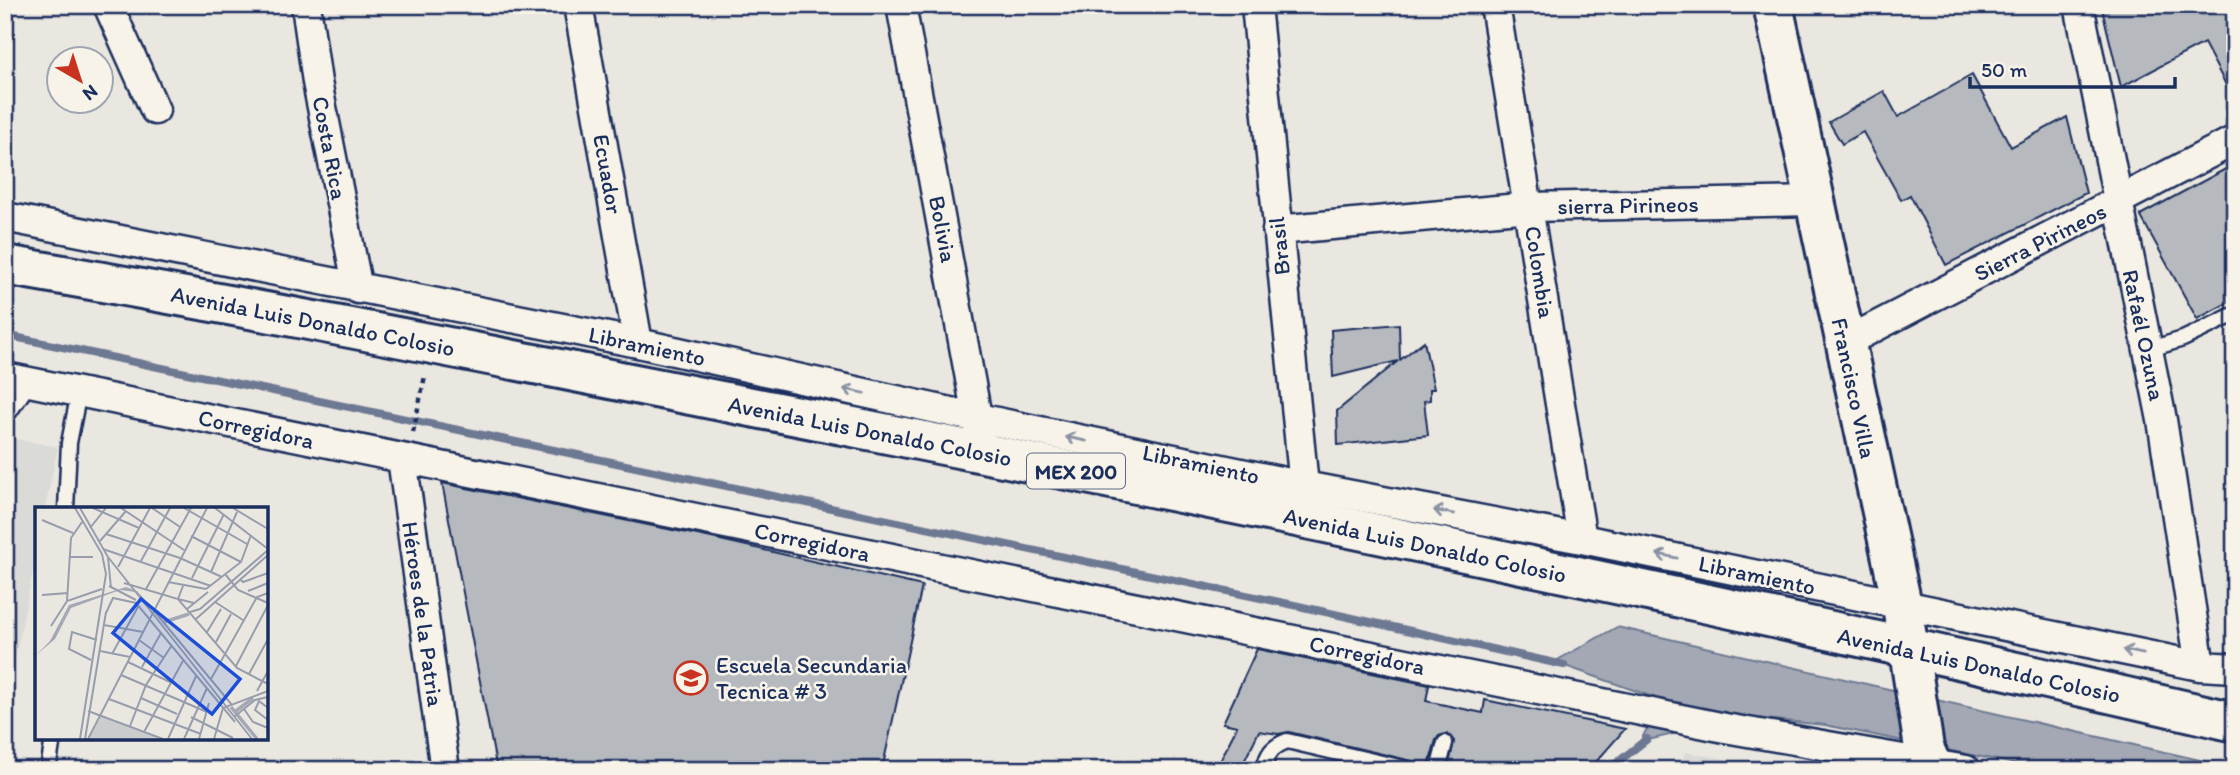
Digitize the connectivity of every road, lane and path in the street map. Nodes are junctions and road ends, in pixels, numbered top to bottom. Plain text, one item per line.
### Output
1 (108, 5) edge
2 (306, 5) edge
3 (578, 5) edge
4 (901, 5) edge
5 (1256, 5) edge
6 (1495, 5) edge
7 (1773, 5) edge
8 (2079, 5) edge
9 (156, 110) dead end
10 (2235, 140) edge
11 (1813, 201) junction
12 (2116, 202) junction
13 (1530, 207) junction
14 (5, 217) edge
15 (71, 229) junction
16 (1277, 230) junction
17 (200, 256) junction
18 (5, 265) edge
19 (55, 274) junction
20 (358, 289) junction
21 (195, 297) junction
22 (2235, 314) edge
23 (638, 343) junction
24 (1844, 343) junction
25 (2147, 350) junction
26 (18, 380) edge
27 (423, 387) dead end
28 (79, 393) junction
29 (5, 418) edge
30 (981, 436) junction
31 (407, 449) junction
32 (1304, 486) junction
33 (66, 507) edge
34 (1405, 522) junction
35 (1582, 539) junction
36 (1902, 605) junction
37 (1911, 666) junction
38 (2200, 666) junction
39 (2235, 668) edge
40 (2142, 701) junction
41 (2235, 708) edge
42 (2235, 722) edge
43 (53, 740) edge
44 (1445, 743) dead end
45 (1939, 763) edge
46 (48, 770) edge
47 (445, 770) edge
48 (1264, 770) edge
49 (1412, 770) edge
50 (1438, 770) edge

1 - 9 street
2 - 20 street, Costa Rica
3 - 23 street, Ecuador
4 - 30 street, Bolivia
5 - 16 street, Brasil
6 - 13 street, Colombia
7 - 11 main road, Francisco Villa
8 - 12 street, Rafaél Ozuna
10 - 12 street, Sierra Pirineos
11 - 13 street, sierra Pirineos
11 - 24 main road, Francisco Villa
12 - 24 street, Sierra Pirineos
12 - 25 street, Rafaél Ozuna
13 - 16 street, sierra Pirineos
13 - 35 street, Colombia
14 - 15 street, Libramiento
15 - 17 street, Libramiento
15 - 19 street
16 - 32 street, Brasil
17 - 20 street, Libramiento
17 - 21 street
18 - 19 main road, Avenida Luis Donaldo Colosio / MEX 200
19 - 21 main road, Avenida Luis Donaldo Colosio / MEX 200
20 - 23 street, Libramiento
21 - 30 main road, Avenida Luis Donaldo Colosio / MEX 200
22 - 25 lane
30 -> 23 street, Libramiento
24 - 36 main road, Francisco Villa
25 - 38 street, Rafaél Ozuna
26 - 28 street, Corregidora
26 - 29 lane
27 - 31 path
28 - 31 street, Corregidora
28 - 33 lane
32 -> 30 street, Libramiento
30 - 34 main road, Avenida Luis Donaldo Colosio / MEX 200
31 - 45 street, Corregidora
31 - 47 street, Héroes de la Patria
32 - 34 street, Libramiento
35 -> 34 street, Libramiento
34 - 37 main road, Avenida Luis Donaldo Colosio / MEX 200
36 -> 35 street, Libramiento
36 - 37 main road, Francisco Villa
38 -> 36 street, Libramiento
37 - 40 main road, Avenida Luis Donaldo Colosio / MEX 200
37 - 45 main road, Francisco Villa
38 - 39 street, Libramiento
40 - 41 main road, Avenida Luis Donaldo Colosio / MEX 200
40 - 42 main road, Avenida Luis Donaldo Colosio / MEX 200
43 - 46 lane
44 - 50 lane
48 - 49 lane

